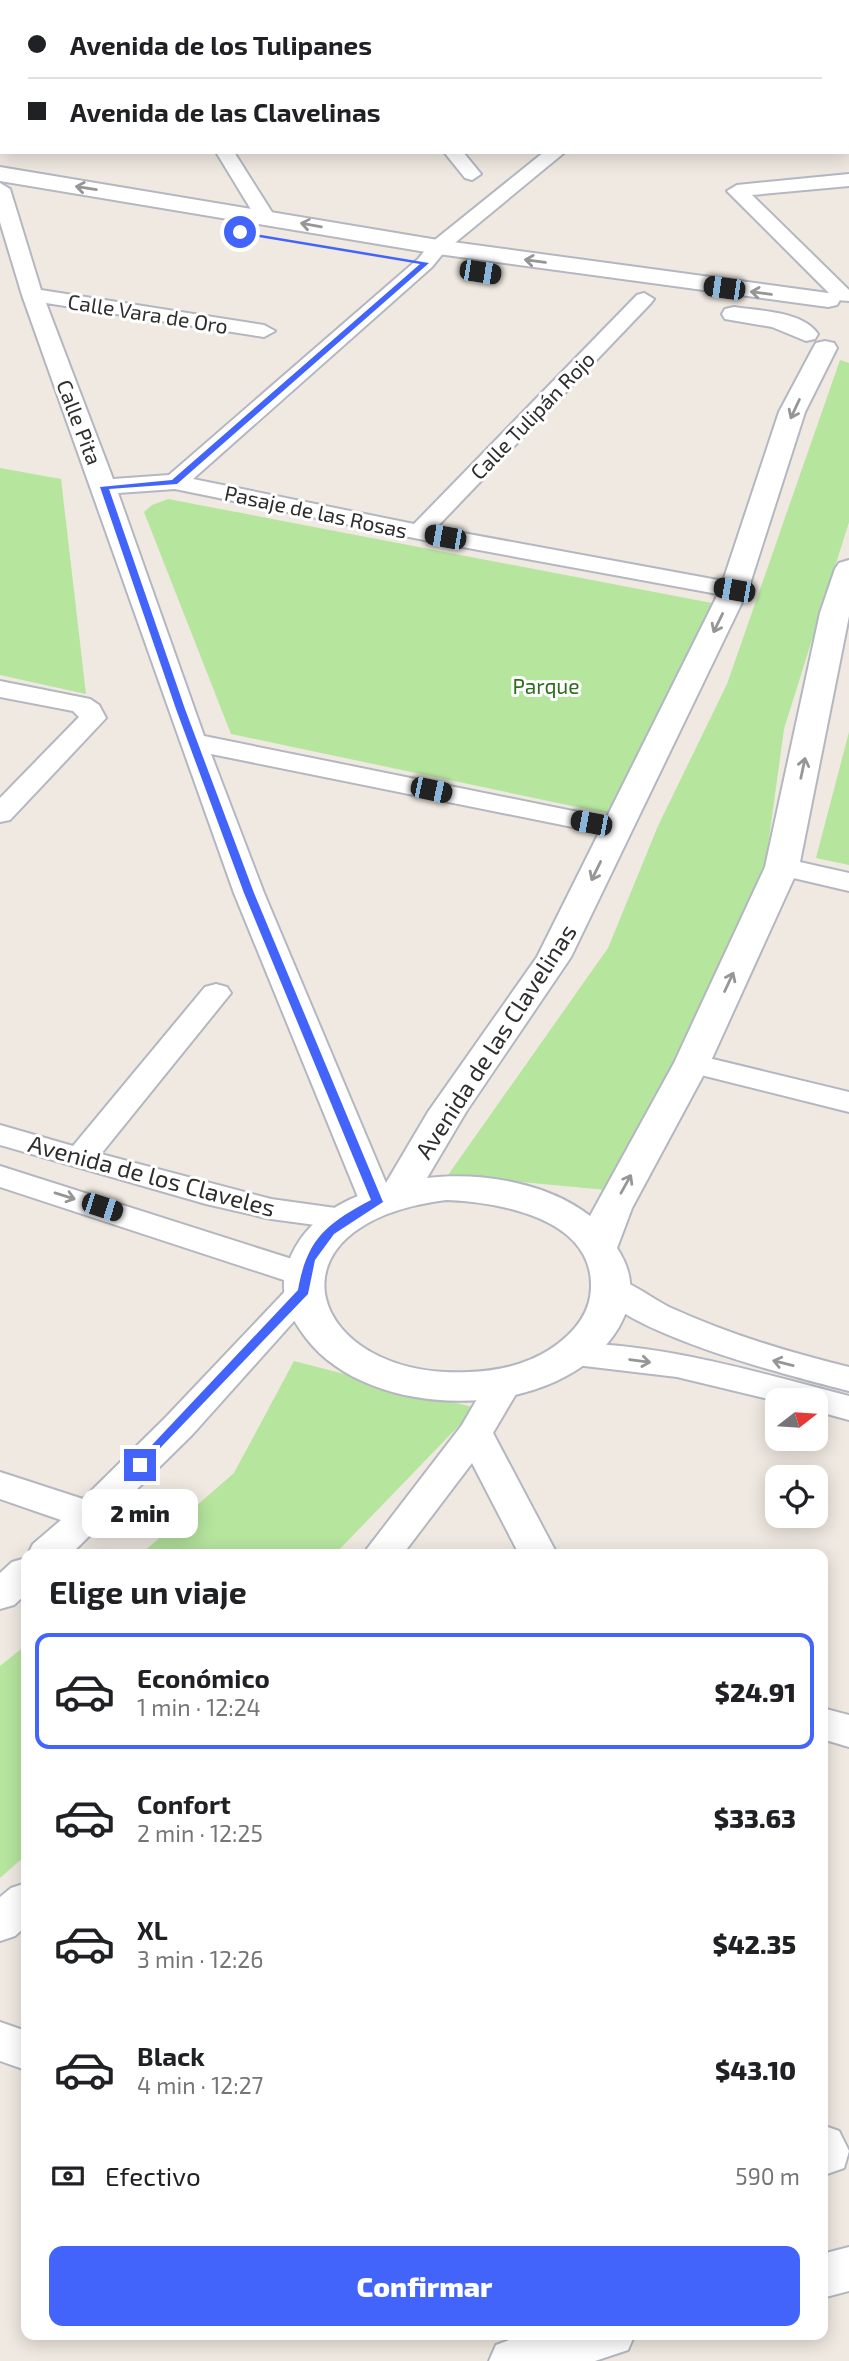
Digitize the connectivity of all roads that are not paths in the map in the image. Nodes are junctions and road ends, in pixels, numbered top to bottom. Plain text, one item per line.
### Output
1 (226, 154) edge
2 (455, 154) edge
3 (554, 154) edge
4 (472, 174) dead end
5 (849, 180) edge
6 (0, 187) edge
7 (265, 217) junction
8 (431, 255) junction
9 (849, 269) edge
10 (819, 272) junction
11 (32, 295) junction
12 (840, 297) edge
13 (645, 299) junction
14 (671, 303) dead end
15 (711, 310) dead end
16 (264, 331) dead end
17 (826, 346) edge
18 (175, 482) junction
19 (104, 487) junction
20 (419, 532) junction
21 (849, 569) edge
22 (734, 590) junction
23 (842, 614) edge
24 (0, 689) edge
25 (192, 742) junction
26 (0, 814) edge
27 (617, 828) junction
28 (782, 867) junction
29 (849, 882) edge
30 (216, 993) dead end
31 (692, 1063) junction
32 (849, 1102) edge
33 (0, 1135) edge
34 (81, 1157) junction
35 (0, 1176) edge
36 (373, 1205) junction
37 (598, 1246) junction
38 (304, 1283) junction
39 (612, 1288) junction
40 (572, 1355) junction
41 (849, 1379) edge
42 (505, 1382) junction
43 (849, 1408) edge
44 (475, 1433) junction
45 (0, 1485) edge
46 (90, 1516) junction
47 (53, 1549) edge
48 (386, 1549) edge
49 (535, 1549) edge
50 (21, 1576) edge
51 (0, 1595) edge
52 (828, 1725) edge
53 (849, 1731) edge
54 (21, 1904) edge
55 (0, 1923) edge
56 (0, 2041) edge
57 (21, 2049) edge
58 (849, 2269) edge
59 (828, 2274) edge
60 (589, 2340) edge
61 (514, 2361) edge

1 - 7 street
2 - 4 street
3 - 8 street
5 - 10 street
7 -> 6 street
6 - 8 street
6 - 11 street, Calle Pita
8 -> 7 street
12 -> 8 street
8 - 13 street
8 - 18 street
9 - 10 street
10 - 12 street
11 - 16 street, Calle Vara de Oro
11 - 19 street, Calle Pita
12 - 17 street, Avenida de las Clavelinas
13 - 14 street
13 - 20 street, Calle Tulipán Rojo
15 - 17 street
17 -> 22 street, Avenida de las Clavelinas
18 - 19 street, Pasaje de las Rosas
18 - 20 street, Pasaje de las Rosas
19 - 25 street, Calle Pita
20 - 22 street, Pasaje de las Rosas
21 - 23 street
22 -> 27 street, Avenida de las Clavelinas
28 -> 23 street
24 - 26 street
25 - 27 street
25 - 36 street, Calle Pita
27 -> 36 street, Avenida de las Clavelinas
28 - 29 street
31 -> 28 street
30 - 34 street
31 - 32 street
37 -> 31 street
33 - 34 street, Avenida de los Claveles
34 - 36 street, Avenida de los Claveles
35 -> 38 street, Avenida de los Claveles
36 - 37 street
36 - 38 street, Avenida de las Clavelinas
37 - 39 street
38 - 42 street
38 - 46 street
39 - 40 street
41 -> 39 street
40 - 42 street
40 -> 43 street
42 - 44 street
44 - 48 street
44 - 49 street
45 - 46 street
46 - 47 street
50 - 51 street
52 - 53 street
54 - 55 street
56 - 57 street
58 - 59 street
60 - 61 street

